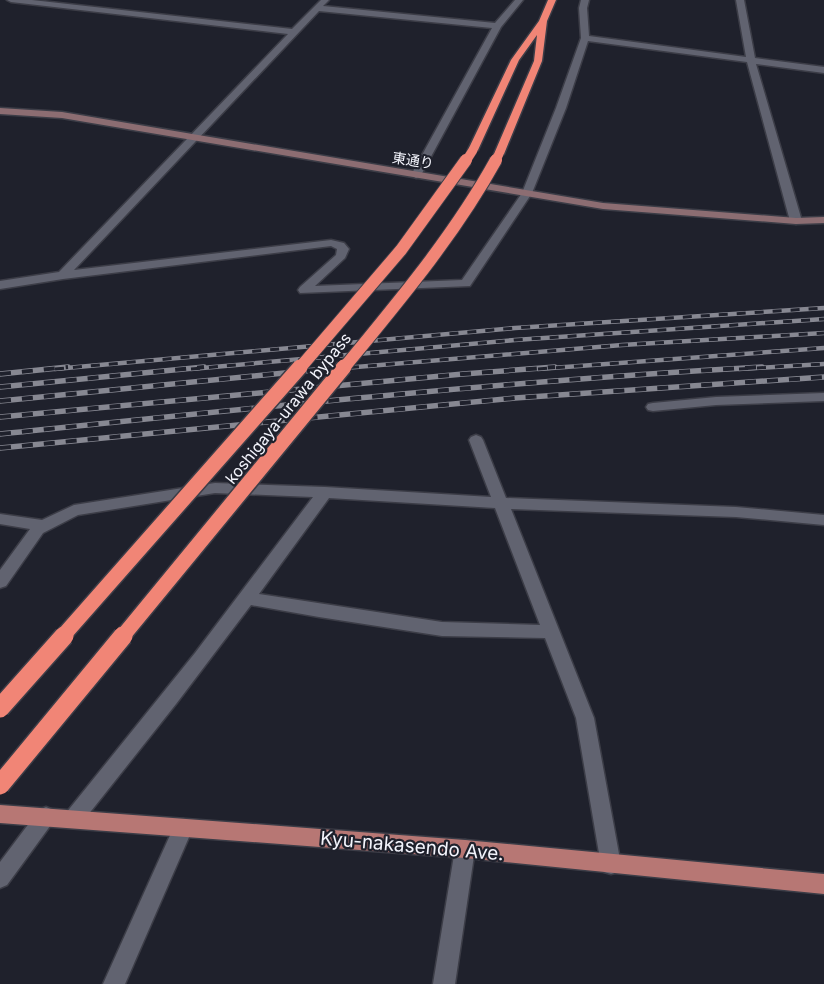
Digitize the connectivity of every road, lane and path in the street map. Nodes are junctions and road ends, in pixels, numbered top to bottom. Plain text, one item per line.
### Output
1 (12, 0) edge
2 (325, 0) edge
3 (518, 0) edge
4 (552, 0) edge
5 (586, 0) edge
6 (740, 0) edge
7 (317, 8) junction
8 (543, 21) junction
9 (497, 26) junction
10 (294, 32) junction
11 (585, 38) junction
12 (751, 60) junction
13 (824, 70) edge
14 (0, 111) edge
15 (193, 137) junction
16 (416, 175) junction
17 (527, 193) junction
18 (824, 220) edge
19 (796, 221) junction
20 (63, 275) junction
21 (0, 285) edge
22 (824, 397) edge
23 (653, 407) dead end
24 (476, 440) dead end
25 (325, 492) junction
26 (499, 503) junction
27 (0, 519) edge
28 (824, 520) edge
29 (44, 526) junction
30 (0, 582) edge
31 (248, 598) junction
32 (552, 632) junction
33 (0, 708) edge
34 (0, 785) edge
35 (0, 814) edge
36 (46, 816) junction
37 (73, 819) junction
38 (183, 828) junction
39 (465, 849) junction
40 (611, 865) junction
41 (0, 878) edge
42 (824, 884) edge
43 (114, 984) edge
44 (444, 984) edge

1 - 10 street
2 - 7 street
3 - 9 street
4 - 8 highway, koshigaya-urawa bypass
5 - 11 street
6 - 12 street
7 - 9 street
7 - 10 street
8 - 33 highway, koshigaya-urawa bypass, bridge
8 - 34 highway, koshigaya-urawa bypass, bridge
9 - 16 street
10 - 15 street
11 - 12 street
11 - 17 street
12 - 13 street
12 - 19 street
14 - 15 street, 東通り
15 - 16 street, 東通り
15 - 20 street
16 - 17 street, 東通り
17 - 19 street, 東通り
17 - 20 street
18 - 19 street, 東通り
20 - 21 street
22 - 23 street
24 - 26 street
25 - 26 street
25 - 29 street
25 - 31 street
26 - 28 street
26 - 32 street
27 - 29 street
29 - 30 street
31 - 32 street
31 - 37 street
32 - 40 street
35 - 36 main road, Kyu-nakasendo Ave.
36 - 37 main road, Kyu-nakasendo Ave.
36 - 41 street
37 - 38 main road, Kyu-nakasendo Ave.
38 - 39 main road, Kyu-nakasendo Ave.
38 - 43 street
39 - 40 main road, Kyu-nakasendo Ave.
39 - 44 street
40 - 42 main road, Kyu-nakasendo Ave.

